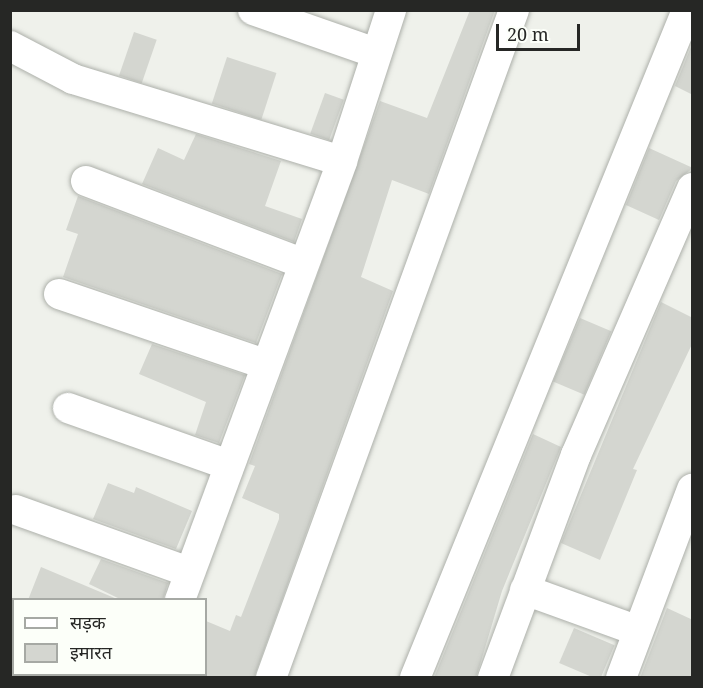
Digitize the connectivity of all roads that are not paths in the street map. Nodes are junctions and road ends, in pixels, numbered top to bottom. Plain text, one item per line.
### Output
1 (253, 10) edge
2 (391, 10) edge
3 (514, 10) edge
4 (687, 10) edge
5 (10, 46) edge
6 (376, 53) junction
7 (342, 161) junction
8 (86, 181) dead end
9 (693, 188) edge
10 (304, 264) junction
11 (59, 294) dead end
12 (265, 364) junction
13 (68, 408) dead end
14 (229, 465) junction
15 (693, 489) edge
16 (16, 510) dead end
17 (184, 586) edge
18 (525, 590) junction
19 (638, 631) junction
20 (271, 678) edge
21 (414, 678) edge
22 (493, 678) edge
23 (621, 678) edge

1 - 6 street
2 - 6 street
3 - 20 street
4 - 21 street
5 - 7 street
6 - 7 street
7 - 10 street
8 - 10 street
9 - 18 street
10 - 12 street
11 - 12 street
12 - 14 street
13 - 14 street
14 - 17 street
15 - 19 street
16 - 17 street
18 - 19 street
18 - 22 street
19 - 23 street

